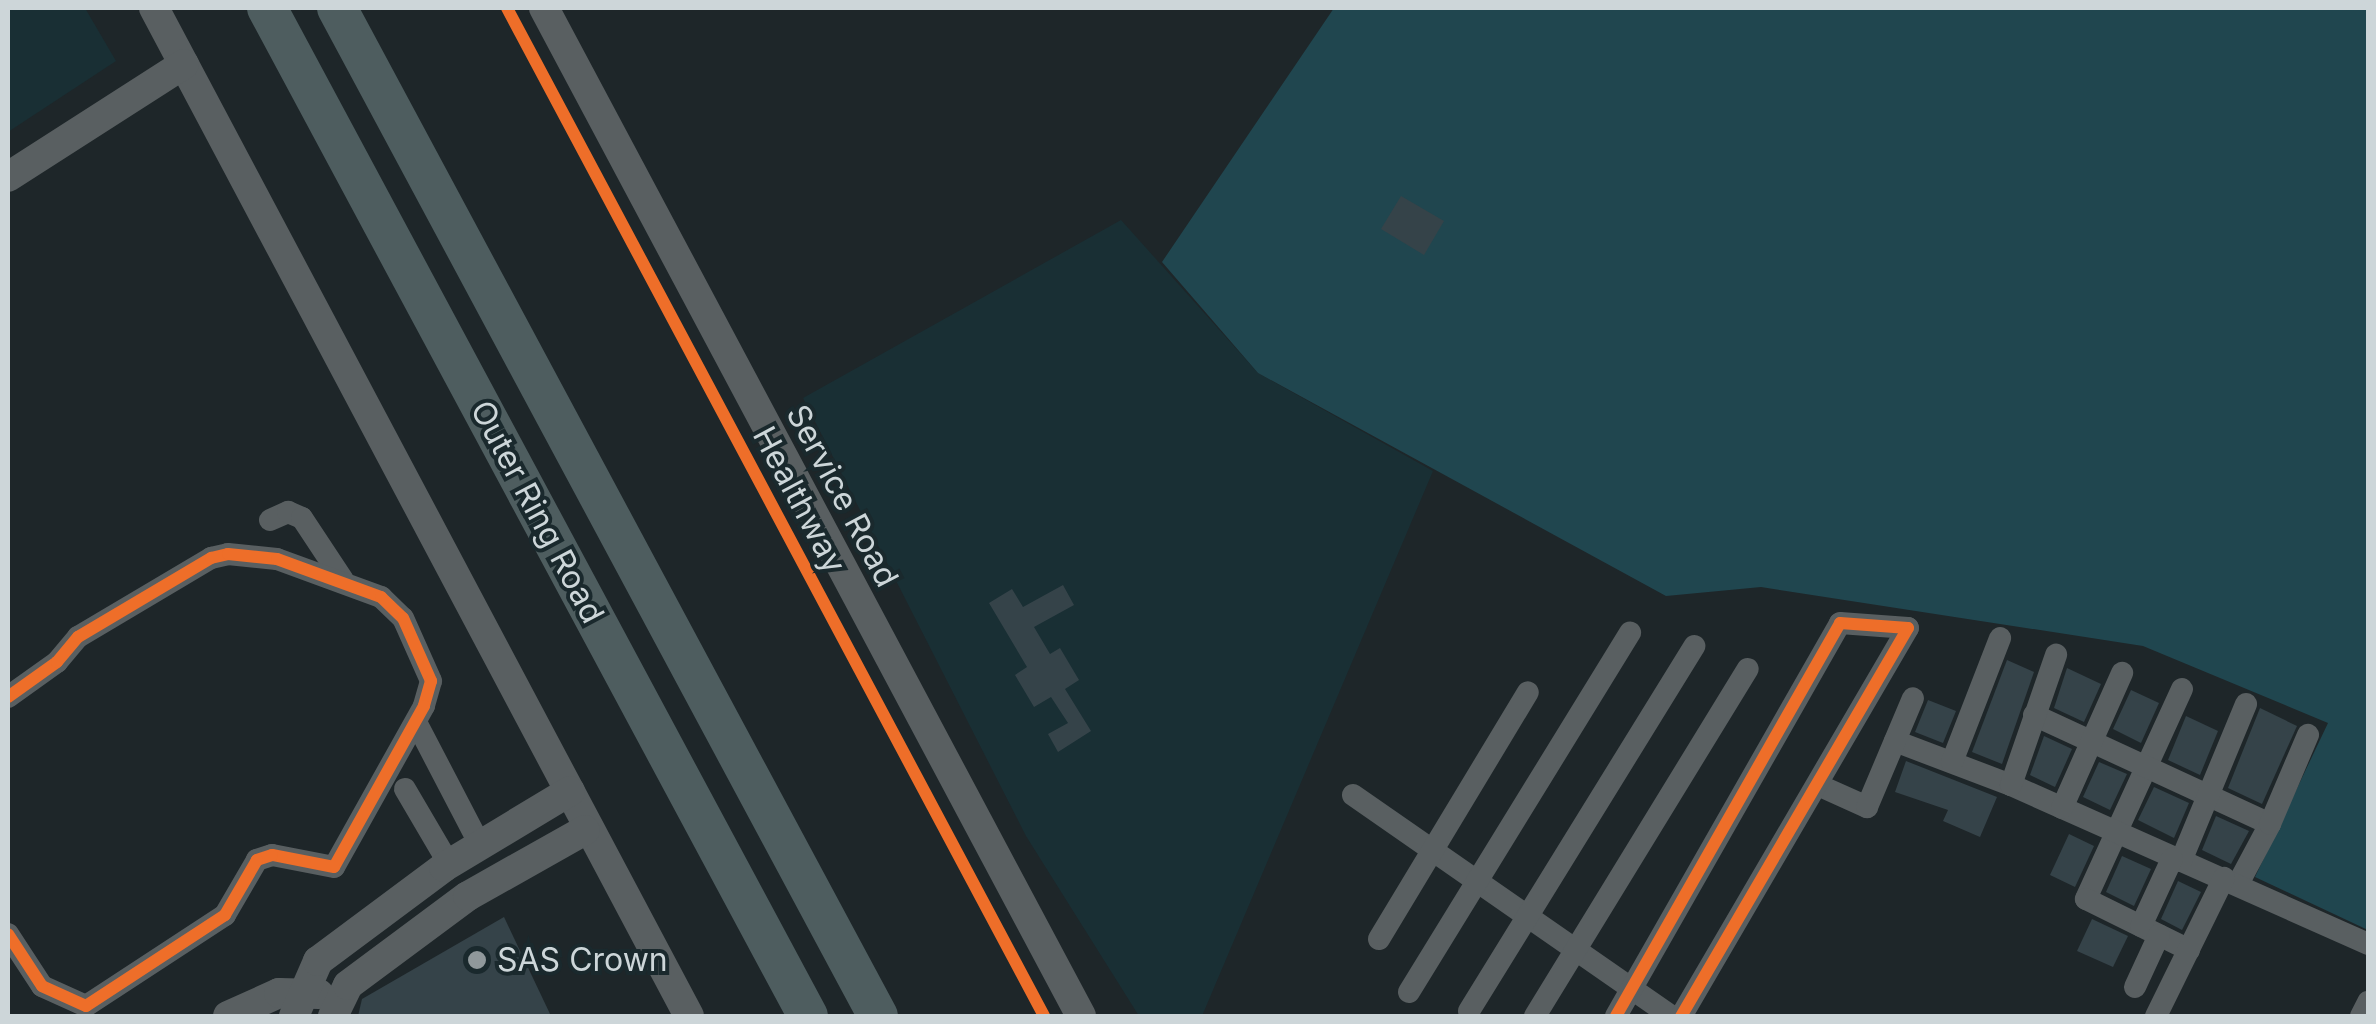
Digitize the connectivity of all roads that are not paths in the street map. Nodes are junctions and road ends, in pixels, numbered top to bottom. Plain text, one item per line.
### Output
1 (154, 8) edge
2 (267, 8) edge
3 (337, 8) edge
4 (544, 8) edge
5 (184, 64) junction
6 (8, 177) edge
7 (270, 520) dead end
8 (343, 580) junction
9 (1630, 633) dead end
10 (2000, 638) dead end
11 (1694, 646) dead end
12 (2056, 656) dead end
13 (1748, 669) dead end
14 (2122, 673) dead end
15 (2182, 690) dead end
16 (1528, 692) dead end
17 (8, 696) edge
18 (1913, 698) dead end
19 (2246, 704) dead end
20 (2034, 716) junction
21 (416, 722) junction
22 (2308, 734) dead end
23 (2092, 740) junction
24 (1895, 741) junction
25 (1952, 762) junction
26 (2151, 765) junction
27 (1818, 785) junction
28 (2011, 785) junction
29 (405, 789) dead end
30 (570, 791) junction
31 (1353, 795) dead end
32 (2208, 796) junction
33 (2062, 808) junction
34 (2270, 824) junction
35 (585, 830) junction
36 (2118, 833) junction
37 (480, 845) junction
38 (1436, 852) junction
39 (2176, 860) junction
40 (449, 864) junction
41 (1477, 880) junction
42 (2231, 881) junction
43 (1531, 917) junction
44 (2150, 931) junction
45 (8, 934) edge
46 (1380, 940) dead end
47 (2368, 944) edge
48 (1580, 950) junction
49 (2189, 950) junction
50 (1634, 988) junction
51 (2135, 988) dead end
52 (1409, 992) dead end
53 (2368, 1002) edge
54 (298, 1003) edge
55 (336, 1008) edge
56 (1470, 1010) dead end
57 (228, 1016) edge
58 (689, 1016) edge
59 (808, 1016) edge
60 (878, 1016) edge
61 (1081, 1016) edge
62 (1535, 1016) edge
63 (1616, 1016) edge
64 (1672, 1016) edge
65 (1681, 1016) edge
66 (2156, 1016) edge
67 (2361, 1016) edge

1 - 5 main road
2 - 59 highway, Outer Ring Road
3 - 60 highway, Outer Ring Road
4 - 61 main road, Service Road
5 - 6 main road
5 - 30 main road
7 - 8 street
8 - 17 street
8 - 21 street
9 - 41 street
10 - 25 street
11 - 43 street
12 - 20 street
13 - 48 street
14 - 23 street
15 - 26 street
16 - 38 street
18 - 24 street
19 - 32 street
20 - 23 street
20 - 28 street
21 - 37 street
21 - 45 street
22 - 34 street
23 - 26 street
23 - 33 street
24 - 25 street
24 - 27 street
25 - 28 street
26 - 32 street
26 - 36 street
27 - 50 street
27 - 65 street
28 - 33 street
29 - 40 street
30 - 35 main road
30 - 37 main road
31 - 38 street
32 - 34 street
32 - 39 street
33 - 36 street
34 - 42 street
35 - 55 main road
35 - 58 main road
36 - 39 street
36 - 44 street
37 - 40 main road
38 - 41 street
38 - 46 street
39 - 42 street
39 - 44 street
40 - 54 main road
41 - 43 street
41 - 52 street
42 - 47 street
42 - 49 street
43 - 48 street
43 - 56 street
44 - 49 street
44 - 51 street
48 - 50 street
48 - 62 street
49 - 66 street
50 - 63 street
50 - 64 street
53 - 67 street
54 - 55 main road
54 - 57 main road

